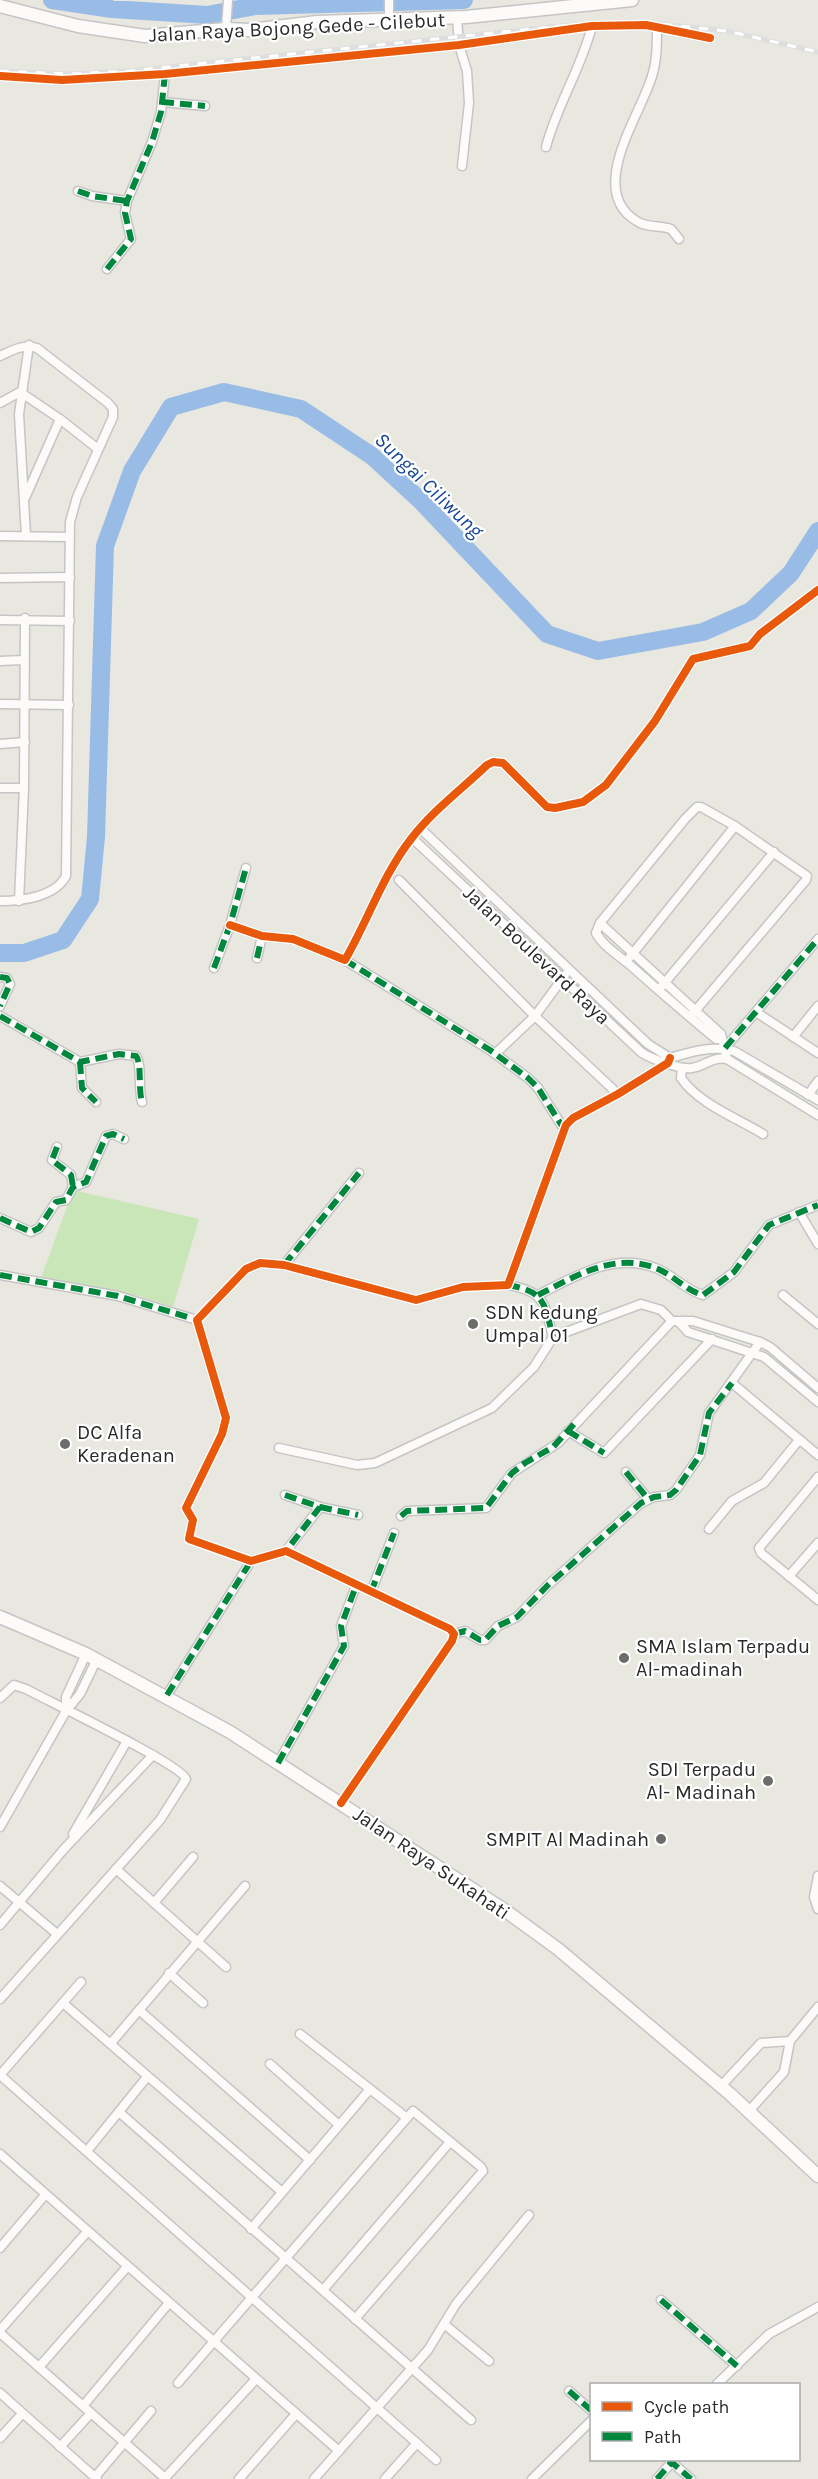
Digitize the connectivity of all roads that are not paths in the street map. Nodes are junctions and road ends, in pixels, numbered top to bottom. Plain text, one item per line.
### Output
1 (632, 0) edge
2 (227, 2) edge
3 (389, 3) edge
4 (0, 6) edge
5 (457, 18) junction
6 (389, 21) junction
7 (226, 26) junction
8 (592, 26) junction
9 (657, 27) junction
10 (710, 38) dead end
11 (459, 45) junction
12 (165, 74) junction
13 (0, 76) edge
14 (162, 102) junction
15 (205, 106) dead end
16 (546, 147) dead end
17 (462, 166) dead end
18 (78, 191) dead end
19 (128, 201) junction
20 (679, 239) dead end
21 (107, 269) dead end
22 (29, 345) junction
23 (0, 356) edge
24 (20, 392) junction
25 (0, 403) edge
26 (60, 419) junction
27 (98, 449) junction
28 (24, 501) junction
29 (0, 536) edge
30 (27, 536) junction
31 (69, 537) junction
32 (70, 577) junction
33 (0, 578) edge
34 (818, 590) edge
35 (25, 618) junction
36 (0, 620) edge
37 (69, 621) junction
38 (24, 660) junction
39 (0, 661) edge
40 (0, 704) edge
41 (25, 704) junction
42 (69, 705) junction
43 (25, 742) junction
44 (0, 744) edge
45 (0, 788) edge
46 (24, 788) junction
47 (735, 826) junction
48 (421, 829) junction
49 (412, 838) junction
50 (774, 852) junction
51 (246, 868) dead end
52 (399, 880) dead end
53 (0, 901) edge
54 (19, 901) junction
55 (600, 923) junction
56 (230, 925) junction
57 (262, 936) junction
58 (818, 939) edge
59 (633, 953) junction
60 (257, 958) dead end
61 (345, 960) junction
62 (626, 962) junction
63 (214, 968) dead end
64 (569, 970) junction
65 (0, 977) edge
66 (561, 978) junction
67 (666, 981) junction
68 (659, 990) junction
69 (0, 1006) edge
70 (818, 1006) edge
71 (756, 1012) junction
72 (693, 1014) junction
73 (0, 1016) edge
74 (535, 1016) junction
75 (793, 1036) junction
76 (725, 1048) junction
77 (818, 1053) edge
78 (495, 1054) junction
79 (727, 1059) junction
80 (669, 1060) junction
81 (80, 1062) junction
82 (682, 1068) junction
83 (818, 1081) edge
84 (618, 1094) junction
85 (805, 1094) junction
86 (818, 1100) edge
87 (96, 1102) dead end
88 (142, 1102) dead end
89 (797, 1102) junction
90 (818, 1115) edge
91 (564, 1129) junction
92 (763, 1134) dead end
93 (124, 1139) dead end
94 (57, 1147) dead end
95 (359, 1173) dead end
96 (74, 1186) junction
97 (818, 1205) edge
98 (799, 1212) junction
99 (0, 1218) edge
100 (818, 1244) edge
101 (284, 1265) junction
102 (0, 1275) edge
103 (508, 1285) junction
104 (538, 1295) junction
105 (783, 1295) dead end
106 (197, 1320) junction
107 (675, 1321) junction
108 (818, 1324) edge
109 (553, 1337) junction
110 (712, 1339) junction
111 (760, 1342) junction
112 (752, 1352) junction
113 (732, 1383) junction
114 (818, 1388) edge
115 (818, 1402) edge
116 (568, 1431) junction
117 (799, 1440) junction
118 (279, 1448) dead end
119 (818, 1455) edge
120 (626, 1472) dead end
121 (818, 1477) edge
122 (285, 1495) dead end
123 (648, 1499) junction
124 (320, 1507) junction
125 (358, 1515) dead end
126 (401, 1516) dead end
127 (709, 1529) dead end
128 (394, 1533) dead end
129 (818, 1543) edge
130 (286, 1551) junction
131 (251, 1561) junction
132 (789, 1576) junction
133 (356, 1586) junction
134 (371, 1592) junction
135 (818, 1600) edge
136 (0, 1617) edge
137 (454, 1634) junction
138 (92, 1657) junction
139 (167, 1695) junction
140 (0, 1698) edge
141 (66, 1711) junction
142 (127, 1741) junction
143 (153, 1755) junction
144 (278, 1763) junction
145 (341, 1803) junction
146 (0, 1827) edge
147 (64, 1850) junction
148 (193, 1857) dead end
149 (116, 1869) junction
150 (818, 1876) edge
151 (0, 1886) edge
152 (246, 1886) dead end
153 (20, 1902) junction
154 (154, 1903) junction
155 (818, 1909) edge
156 (0, 1925) edge
157 (57, 1934) junction
158 (197, 1941) junction
159 (226, 1967) dead end
160 (169, 1973) junction
161 (81, 1982) dead end
162 (0, 2000) edge
163 (63, 2002) junction
164 (203, 2003) dead end
165 (818, 2007) edge
166 (139, 2010) junction
167 (300, 2034) dead end
168 (790, 2041) junction
169 (111, 2043) junction
170 (270, 2064) dead end
171 (0, 2075) edge
172 (147, 2077) junction
173 (721, 2086) junction
174 (370, 2089) junction
175 (749, 2111) junction
176 (119, 2112) junction
177 (407, 2118) junction
178 (339, 2126) junction
179 (450, 2142) junction
180 (87, 2151) junction
181 (1, 2158) edge
182 (310, 2160) junction
183 (818, 2176) edge
184 (282, 2192) junction
185 (45, 2195) junction
186 (530, 2215) dead end
187 (251, 2229) junction
188 (87, 2232) junction
189 (0, 2248) edge
190 (287, 2259) junction
191 (126, 2267) junction
192 (322, 2290) junction
193 (252, 2299) junction
194 (660, 2300) dead end
195 (169, 2304) junction
196 (818, 2307) edge
197 (355, 2319) junction
198 (444, 2324) junction
199 (0, 2331) edge
200 (214, 2342) junction
201 (489, 2361) dead end
202 (737, 2366) junction
203 (39, 2367) junction
204 (411, 2369) junction
205 (256, 2379) junction
206 (178, 2383) dead end
207 (719, 2383) edge
208 (569, 2391) dead end
209 (0, 2393) edge
210 (83, 2406) junction
211 (376, 2408) junction
212 (590, 2410) edge
213 (151, 2411) dead end
214 (91, 2413) junction
215 (22, 2414) junction
216 (296, 2414) junction
217 (471, 2420) dead end
218 (590, 2421) edge
219 (0, 2438) edge
220 (124, 2442) junction
221 (417, 2444) junction
222 (60, 2447) junction
223 (339, 2451) junction
224 (436, 2460) dead end
225 (670, 2461) edge
226 (96, 2478) edge
227 (165, 2478) edge
228 (239, 2479) edge
229 (314, 2479) edge
230 (385, 2479) edge
231 (532, 2479) edge
232 (657, 2479) edge
233 (691, 2479) edge

1 - 5 main road, Jalan Raya Bojong Gede - Cilebut
2 - 7 street
3 - 6 street
4 - 7 main road, Jalan Raya Bojong Gede - Cilebut
5 - 6 main road, Jalan Raya Bojong Gede - Cilebut
5 - 11 street
6 - 7 main road, Jalan Raya Bojong Gede - Cilebut
8 - 9 street
8 - 11 street
8 - 16 street
9 - 10 street
9 - 20 street
11 - 12 street
11 - 17 street
12 - 13 street
12 - 14 street
14 - 15 street
14 - 19 street
18 - 19 street
19 - 21 street
22 - 23 street
22 - 24 street
22 - 27 street
24 - 25 street
24 - 26 street
24 - 28 street
26 - 27 street
26 - 28 street
27 - 31 street
28 - 30 street
29 - 30 street
30 - 31 street
31 - 32 street
32 - 33 street
32 - 37 street
34 - 48 street
35 - 36 street
35 - 37 street
35 - 38 street
37 - 42 street
38 - 39 street
38 - 41 street
40 - 41 street
41 - 42 street
41 - 43 street
42 - 54 street
43 - 44 street
43 - 46 street
45 - 46 street
46 - 54 street
47 - 50 street
47 - 55 street
47 - 59 street
48 - 49 street
48 - 64 street, Jalan Boulevard Raya
49 - 61 street
49 - 66 street, Jalan Boulevard Raya
50 - 67 street
50 - 72 street
51 - 56 street
52 - 74 street
53 - 54 street
55 - 59 street
55 - 62 street
56 - 57 street
56 - 63 street
57 - 60 street
57 - 61 street
58 - 71 street
59 - 62 street
59 - 67 street
61 - 78 street
62 - 68 street
64 - 66 street
64 - 80 street, Jalan Boulevard Raya
65 - 69 street
66 - 74 street
66 - 80 street, Jalan Boulevard Raya
67 - 68 street
67 - 72 street
68 - 72 street
70 - 75 street
71 - 75 street
71 - 76 street
72 - 76 street
73 - 81 street
74 - 78 street
74 - 84 street
75 - 77 street
76 - 79 street
76 - 80 street
76 - 85 street
78 - 91 street
79 - 82 street
79 - 89 street
80 - 82 street
80 - 84 street
81 - 87 street
81 - 88 street
82 - 92 street
83 - 85 street
84 - 91 street
85 - 86 street
85 - 89 street
89 - 90 street
91 - 103 street
93 - 96 street
94 - 96 street
95 - 101 street
96 - 99 street
97 - 98 street
98 - 100 street
98 - 104 street
101 - 103 street
101 - 106 street
102 - 106 street
103 - 104 street
104 - 109 street
105 - 108 street
106 - 131 street
107 - 109 street
107 - 110 street
107 - 111 street
107 - 116 street
109 - 118 street
110 - 112 street
110 - 116 street
111 - 112 street
111 - 114 street
112 - 113 street
112 - 115 street
113 - 117 street
113 - 123 street
116 - 126 street
117 - 119 street
117 - 127 street
120 - 123 street
121 - 132 street
122 - 124 street
123 - 137 street
124 - 125 street
124 - 130 street
128 - 134 street
129 - 132 street
130 - 131 street
130 - 133 street
131 - 139 street
132 - 135 street
133 - 134 street
133 - 144 street
134 - 137 street
136 - 138 main road, Jalan Raya Sukahati
137 - 145 street
138 - 139 main road, Jalan Raya Sukahati
138 - 141 street
139 - 144 main road, Jalan Raya Sukahati
140 - 141 street
141 - 142 street
141 - 146 street
142 - 143 street
142 - 147 street
143 - 147 street
143 - 149 street
144 - 145 main road, Jalan Raya Sukahati
145 - 173 main road, Jalan Raya Sukahati
147 - 153 street
148 - 154 street
149 - 154 street
149 - 157 street
150 - 155 street
151 - 153 street
152 - 158 street
153 - 156 street
153 - 157 street
154 - 158 street
157 - 162 street
158 - 159 street
158 - 160 street
160 - 164 street
160 - 166 street
161 - 163 street
163 - 169 street
163 - 171 street
165 - 168 street
166 - 169 street
166 - 182 street
167 - 174 street
168 - 173 street
168 - 175 street
169 - 172 street
170 - 178 street
171 - 180 street
172 - 176 street
172 - 184 street
173 - 175 main road, Jalan Raya Sukahati
174 - 177 street
174 - 178 street
175 - 183 main road, Jalan Raya Sukahati
176 - 180 street
176 - 187 street
177 - 179 street
177 - 190 street
178 - 182 street
179 - 192 street
179 - 197 street
180 - 193 street
181 - 185 street
182 - 184 street
184 - 187 street
185 - 188 street
185 - 189 street
186 - 198 street
187 - 190 street
188 - 191 street
188 - 199 street
190 - 192 street
190 - 193 street
191 - 195 street
191 - 203 street
192 - 197 street
193 - 200 street
193 - 211 street
194 - 202 street
195 - 200 street
195 - 210 street
196 - 202 street
197 - 204 street
198 - 201 street
198 - 204 street
199 - 203 street
200 - 205 street
200 - 206 street
202 - 207 street
203 - 210 street
204 - 211 street
204 - 217 street
205 - 216 street
205 - 227 street
208 - 212 street
209 - 215 street
210 - 214 street
211 - 221 street
211 - 223 street
213 - 220 street
214 - 220 street
214 - 222 street
215 - 219 street
215 - 222 street
216 - 223 street
216 - 228 street
218 - 231 street
220 - 226 street
220 - 227 street
221 - 224 street
221 - 230 street
222 - 226 street
223 - 229 street
225 - 232 street
225 - 233 street

